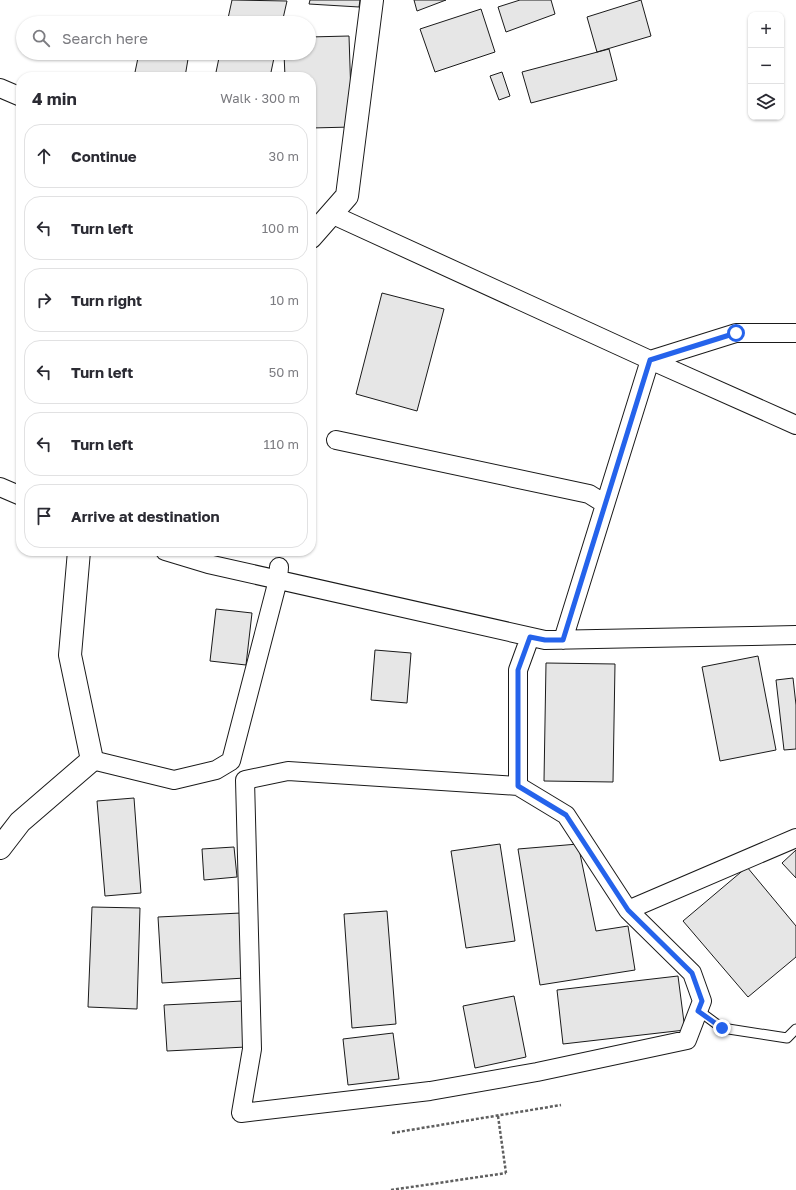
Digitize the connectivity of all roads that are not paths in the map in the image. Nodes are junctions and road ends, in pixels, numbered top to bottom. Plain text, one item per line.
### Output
1 (372, 0) edge
2 (0, 88) edge
3 (16, 95) edge
4 (318, 226) edge
5 (796, 333) edge
6 (650, 360) junction
7 (796, 425) edge
8 (336, 440) dead end
9 (0, 486) edge
10 (16, 494) edge
11 (605, 504) junction
12 (79, 556) edge
13 (182, 556) edge
14 (278, 573) junction
15 (796, 635) edge
16 (530, 637) junction
17 (563, 640) junction
18 (92, 760) junction
19 (231, 761) junction
20 (245, 782) junction
21 (518, 786) junction
22 (796, 838) edge
23 (0, 848) edge
24 (628, 910) junction
25 (698, 1011) junction
26 (796, 1029) edge

1 - 4 main road
2 - 3 street
4 - 6 street
5 - 6 street
6 - 7 street
6 - 11 street
8 - 11 street
9 - 10 street
11 - 17 street
12 - 18 main road
13 - 14 street
14 - 16 street
14 - 19 street
15 - 17 street
16 - 17 street
16 - 21 street
18 - 19 street
18 - 23 main road
19 - 20 street
20 - 21 street
20 - 25 street
21 - 24 street
22 - 24 street
24 - 25 street
25 - 26 lane

